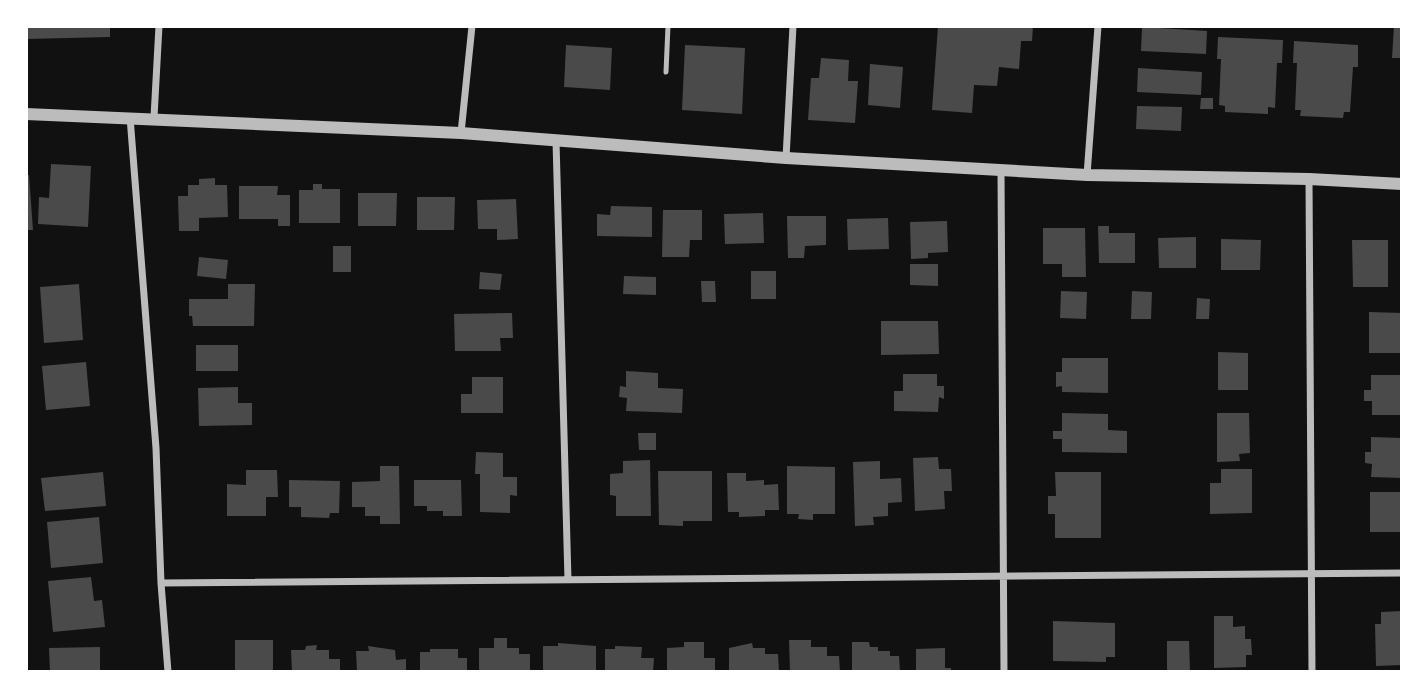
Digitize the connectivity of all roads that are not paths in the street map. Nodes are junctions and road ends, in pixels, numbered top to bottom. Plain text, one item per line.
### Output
1 (159, 26) edge
2 (472, 26) edge
3 (668, 26) edge
4 (793, 26) edge
5 (1098, 26) edge
6 (666, 72) dead end
7 (26, 114) edge
8 (130, 116) junction
9 (154, 117) junction
10 (461, 133) junction
11 (556, 141) junction
12 (786, 158) junction
13 (1001, 170) junction
14 (1087, 175) junction
15 (1309, 178) junction
16 (1402, 184) edge
17 (1402, 573) edge
18 (1312, 574) junction
19 (1003, 576) junction
20 (568, 580) junction
21 (161, 583) junction
22 (168, 672) edge
23 (1004, 672) edge
24 (1312, 672) edge

1 - 9 street
2 - 10 street
3 - 6 lane
4 - 12 street
5 - 14 street
7 - 8 street
8 - 9 street
8 - 21 street
9 - 10 street
10 - 11 street
11 - 12 street
11 - 20 street
12 - 13 street
13 - 14 street
13 - 19 street
14 - 15 street
15 - 16 street
15 - 18 street
17 - 18 street
18 - 19 street
18 - 24 street
19 - 20 street
19 - 23 street
20 - 21 street
21 - 22 street

